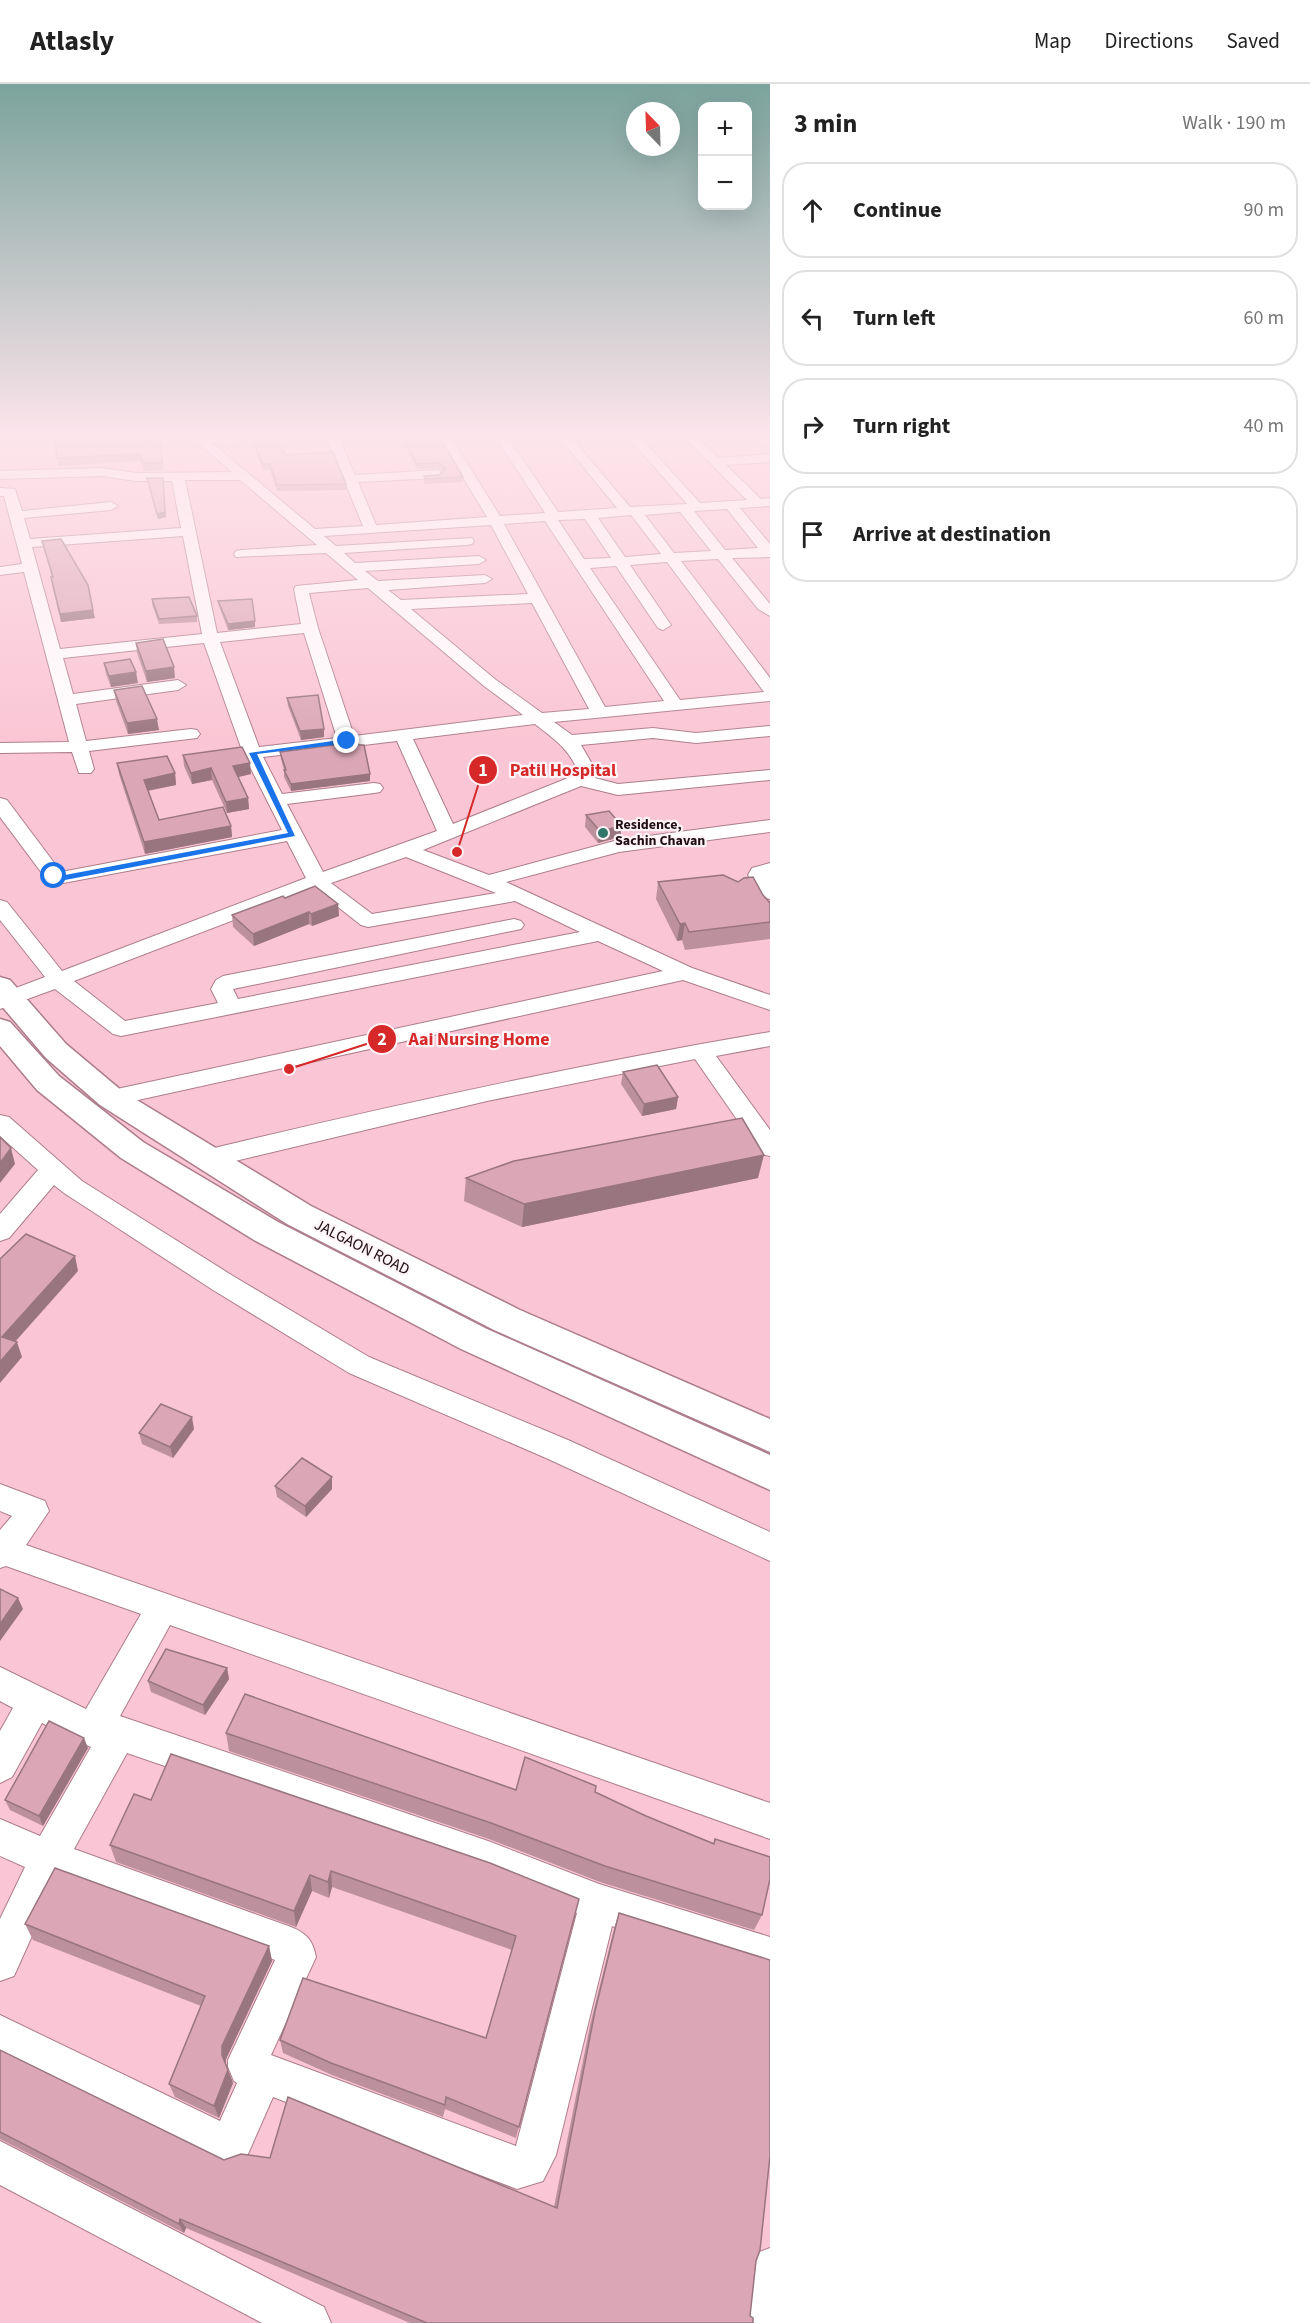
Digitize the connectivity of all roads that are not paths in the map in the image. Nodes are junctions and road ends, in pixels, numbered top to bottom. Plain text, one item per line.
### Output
1 (59, 540) edge
2 (192, 540) edge
3 (322, 540) edge
4 (506, 540) edge
5 (566, 540) edge
6 (606, 540) edge
7 (656, 540) edge
8 (711, 540) edge
9 (467, 541) dead end
10 (24, 543) joint
11 (332, 549) junction
12 (769, 551) edge
13 (241, 554) dead end
14 (720, 554) junction
15 (671, 558) junction
16 (479, 560) dead end
17 (620, 561) junction
18 (580, 564) junction
19 (31, 567) junction
20 (354, 567) junction
21 (0, 571) edge
22 (484, 579) dead end
23 (373, 584) junction
24 (536, 598) junction
25 (398, 605) junction
26 (770, 611) edge
27 (663, 625) dead end
28 (310, 628) junction
29 (210, 637) junction
30 (54, 654) junction
31 (178, 686) dead end
32 (770, 689) edge
33 (770, 696) edge
34 (67, 700) junction
35 (675, 705) junction
36 (600, 714) junction
37 (536, 719) junction
38 (770, 731) edge
39 (191, 734) dead end
40 (403, 735) junction
41 (347, 741) junction
42 (568, 741) junction
43 (79, 747) junction
44 (0, 748) edge
45 (252, 753) junction
46 (85, 769) dead end
47 (770, 775) edge
48 (580, 780) junction
49 (374, 788) dead end
50 (276, 800) junction
51 (0, 804) edge
52 (770, 826) edge
53 (448, 833) junction
54 (292, 834) junction
55 (406, 850) junction
56 (770, 869) edge
57 (317, 881) junction
58 (488, 881) junction
59 (770, 893) edge
60 (517, 895) junction
61 (0, 906) edge
62 (514, 925) dead end
63 (601, 934) junction
64 (684, 974) junction
65 (58, 980) junction
66 (3, 1003) edge
67 (770, 1003) edge
68 (232, 1008) junction
69 (770, 1039) edge
70 (700, 1050) junction
71 (111, 1098) junction
72 (0, 1123) edge
73 (770, 1148) edge
74 (206, 1159) junction
75 (53, 1170) junction
76 (0, 1231) edge
77 (770, 1436) edge
78 (770, 1473) edge
79 (0, 1497) edge
80 (770, 1547) edge
81 (1, 1552) edge
82 (163, 1607) junction
83 (0, 1683) edge
84 (36, 1701) junction
85 (106, 1732) junction
86 (0, 1765) edge
87 (770, 1821) edge
88 (0, 1837) edge
89 (48, 1858) junction
90 (599, 1903) junction
91 (770, 1956) edge
92 (0, 1962) edge
93 (0, 2034) edge
94 (263, 2073) junction
95 (0, 2162) edge
96 (770, 2270) edge
97 (308, 2323) edge
98 (765, 2323) edge

1 - 10 street
2 - 29 street
3 - 11 street
4 - 24 street
5 - 18 street
6 - 17 street
7 - 15 street
8 - 14 street
9 - 11 street
10 - 19 street
11 - 13 street
11 - 20 street
12 - 14 street
14 - 15 street
14 - 26 street
15 - 17 street
15 - 32 street
16 - 20 street
17 - 18 street
17 - 27 street
18 - 35 street
19 - 21 street
19 - 30 street
20 - 23 street
22 - 23 street
23 - 25 street
23 - 28 street
24 - 25 street
24 - 36 street
25 - 37 street
28 - 29 street
28 - 41 street
29 - 30 street
29 - 45 street
30 - 34 street
31 - 34 street
33 - 35 street
34 - 43 street
35 - 36 street
36 - 37 street
37 - 40 street
37 - 42 street
38 - 42 street
39 - 43 street
40 - 41 street
40 - 53 street
41 - 45 street
42 - 48 street
43 - 44 street
43 - 46 street
45 - 50 street
47 - 48 street
48 - 53 street
49 - 50 street
50 - 54 street
51 - 54 street
52 - 58 street
53 - 55 street
54 - 57 street
55 - 57 street
55 - 58 street
56 - 59 street
57 - 60 street
57 - 65 street
58 - 60 street
60 - 63 street
61 - 65 street
62 - 68 street
63 - 64 street
63 - 68 street
64 - 67 street
64 - 71 street
65 - 66 street
65 - 68 street
66 - 71 highway, JALGAON ROAD
66 - 78 highway, JALGAON ROAD
69 - 70 street
70 - 73 street
70 - 74 street
71 - 74 highway, JALGAON ROAD
72 - 75 street
74 - 77 highway, JALGAON ROAD
75 - 76 street
75 - 80 street
79 - 81 street
81 - 82 street
82 - 85 street
82 - 87 street
83 - 84 street
84 - 85 street
84 - 86 street
85 - 89 street
85 - 90 street
88 - 89 street
89 - 92 street
89 - 94 street
90 - 91 street
90 - 94 street
93 - 94 street
95 - 97 street
96 - 98 street

